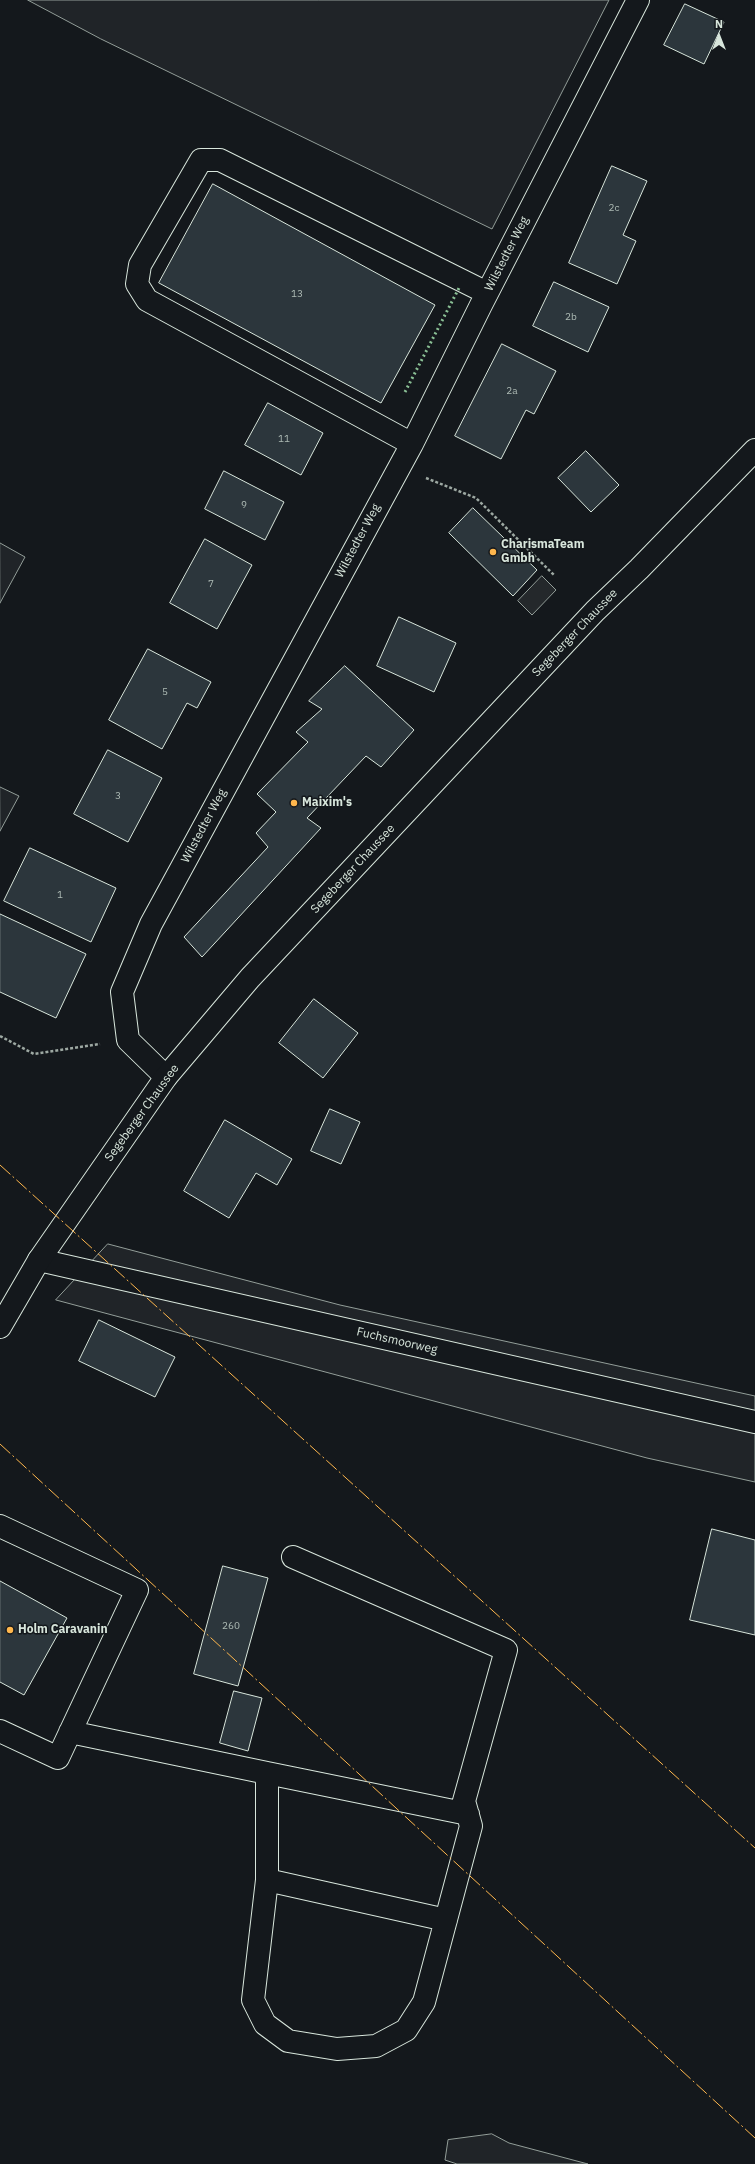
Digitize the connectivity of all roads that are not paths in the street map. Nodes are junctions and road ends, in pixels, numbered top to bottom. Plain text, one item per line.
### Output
1 (638, 0) edge
2 (487, 293) junction
3 (412, 444) junction
4 (755, 450) edge
5 (166, 1077) junction
6 (39, 1260) junction
7 (0, 1327) edge
8 (755, 1422) edge
9 (0, 1526) edge
10 (293, 1556) dead end
11 (0, 1731) edge
12 (70, 1732) junction
13 (267, 1773) junction
14 (468, 1814) junction
15 (267, 1880) junction
16 (446, 1920) junction

1 - 2 street, Wilstedter Weg
2 - 3 street, Wilstedter Weg
2 - 3 street
3 - 5 street, Wilstedter Weg
4 - 5 street, Segeberger Chaussee
5 - 6 street, Segeberger Chaussee
6 - 7 street, Segeberger Chaussee
6 - 8 street, Fuchsmoorweg
9 - 12 street
10 - 14 street
11 - 12 street
12 - 13 street
13 - 14 street
13 - 15 street
14 - 16 street
15 - 16 street
15 - 16 street

